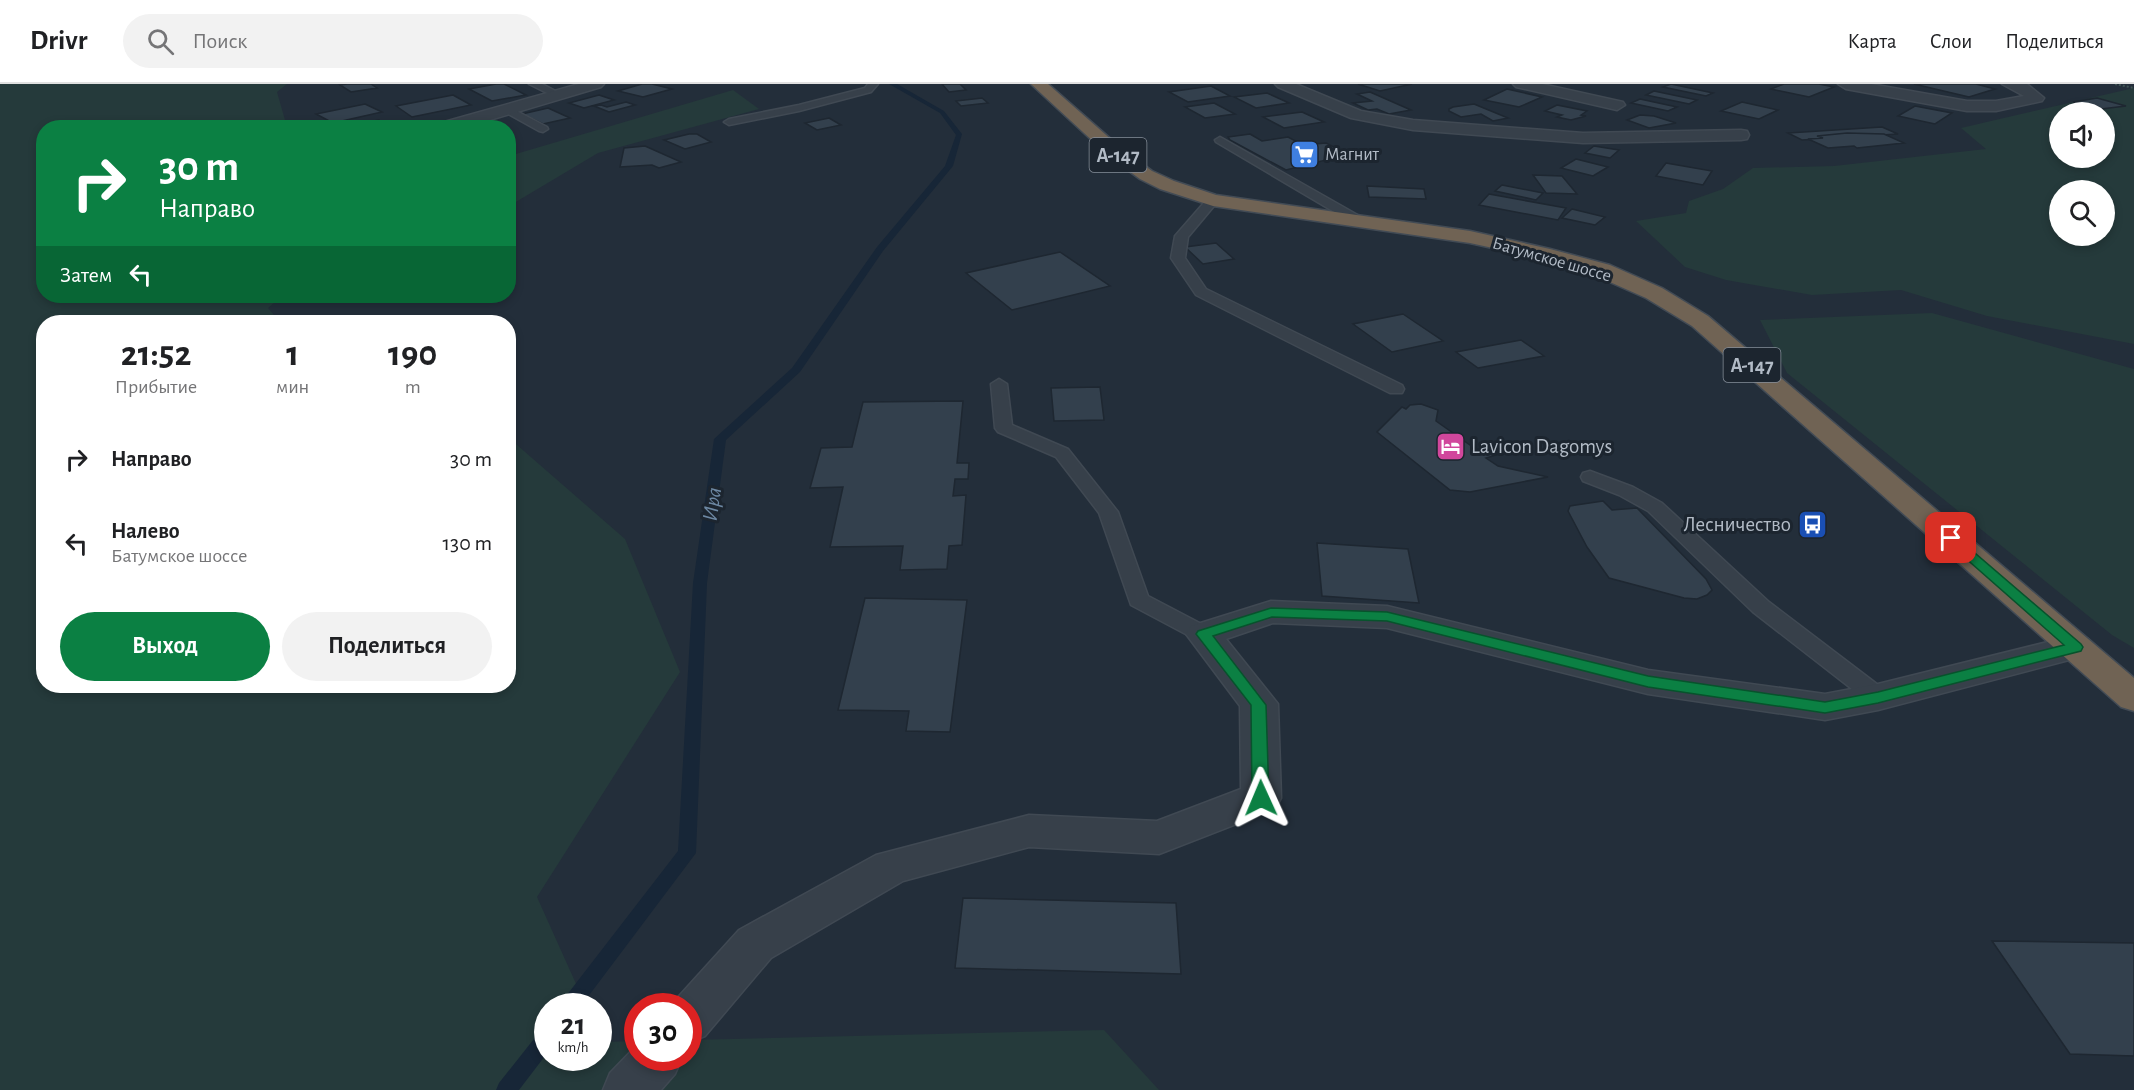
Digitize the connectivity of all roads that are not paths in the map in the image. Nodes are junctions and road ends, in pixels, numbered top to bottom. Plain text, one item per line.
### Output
1 (534, 84) edge
2 (596, 84) edge
3 (873, 84) edge
4 (1039, 84) edge
5 (1283, 84) edge
6 (1521, 84) edge
7 (1846, 84) edge
8 (2010, 84) edge
9 (558, 95) junction
10 (1617, 105) dead end
11 (509, 110) junction
12 (472, 120) edge
13 (729, 122) dead end
14 (543, 129) dead end
15 (1741, 135) dead end
16 (1220, 140) dead end
17 (1213, 200) junction
18 (1357, 220) junction
19 (999, 384) dead end
20 (1396, 388) dead end
21 (1590, 477) dead end
22 (1203, 634) junction
23 (2076, 647) junction
24 (1878, 698) junction
25 (2134, 698) edge
26 (702, 1005) edge
27 (645, 1071) edge
28 (628, 1090) edge

1 - 9 lane
2 - 9 street
3 - 13 lane
4 - 17 highway, Батумское шоссе / А-147
5 - 15 street
6 - 10 street
7 - 8 street
9 - 11 street
11 - 12 street
11 - 14 lane
16 - 18 lane
17 - 18 highway, Батумское шоссе / А-147
17 - 20 lane
18 - 23 highway, Батумское шоссе / А-147
19 - 22 lane
21 - 24 lane
22 - 24 street
22 - 26 street
23 - 24 street
23 - 25 highway, Батумское шоссе / А-147
27 - 28 street

